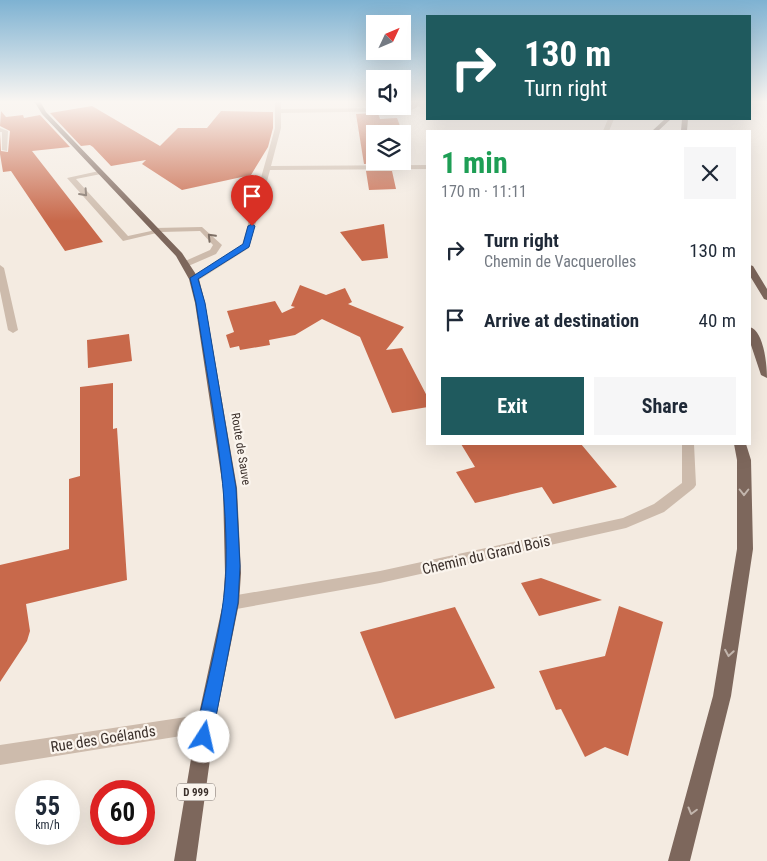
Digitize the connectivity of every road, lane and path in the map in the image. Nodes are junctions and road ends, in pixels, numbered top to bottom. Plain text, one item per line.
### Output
1 (5, 141) edge
2 (70, 141) edge
3 (274, 141) edge
4 (5, 150) dead end
5 (426, 167) edge
6 (267, 168) junction
7 (99, 173) junction
8 (156, 231) junction
9 (186, 264) junction
10 (0, 268) edge
11 (751, 270) edge
12 (194, 278) junction
13 (767, 297) edge
14 (14, 330) dead end
15 (751, 332) edge
16 (767, 375) edge
17 (688, 445) edge
18 (740, 445) edge
19 (231, 603) junction
20 (206, 723) junction
21 (0, 755) edge
22 (185, 861) edge
23 (679, 861) edge

1 - 4 street
2 - 7 main road, Route de Sauve / D 999
3 - 6 street
5 - 6 street
6 - 12 street
7 - 8 main road, Route de Sauve / D 999
7 -> 8 street
8 - 9 main road, Route de Sauve / D 999
9 -> 8 street
9 - 12 main road, Route de Sauve / D 999
10 - 14 street
11 - 13 main road
12 - 19 main road, Route de Sauve / D 999
15 - 16 main road
17 - 19 street, Chemin du Grand Bois
18 -> 23 main road
19 - 20 main road, Route de Sauve / D 999
20 - 21 street, Rue des Goélands
20 - 22 main road, Route de Sauve / D 999

